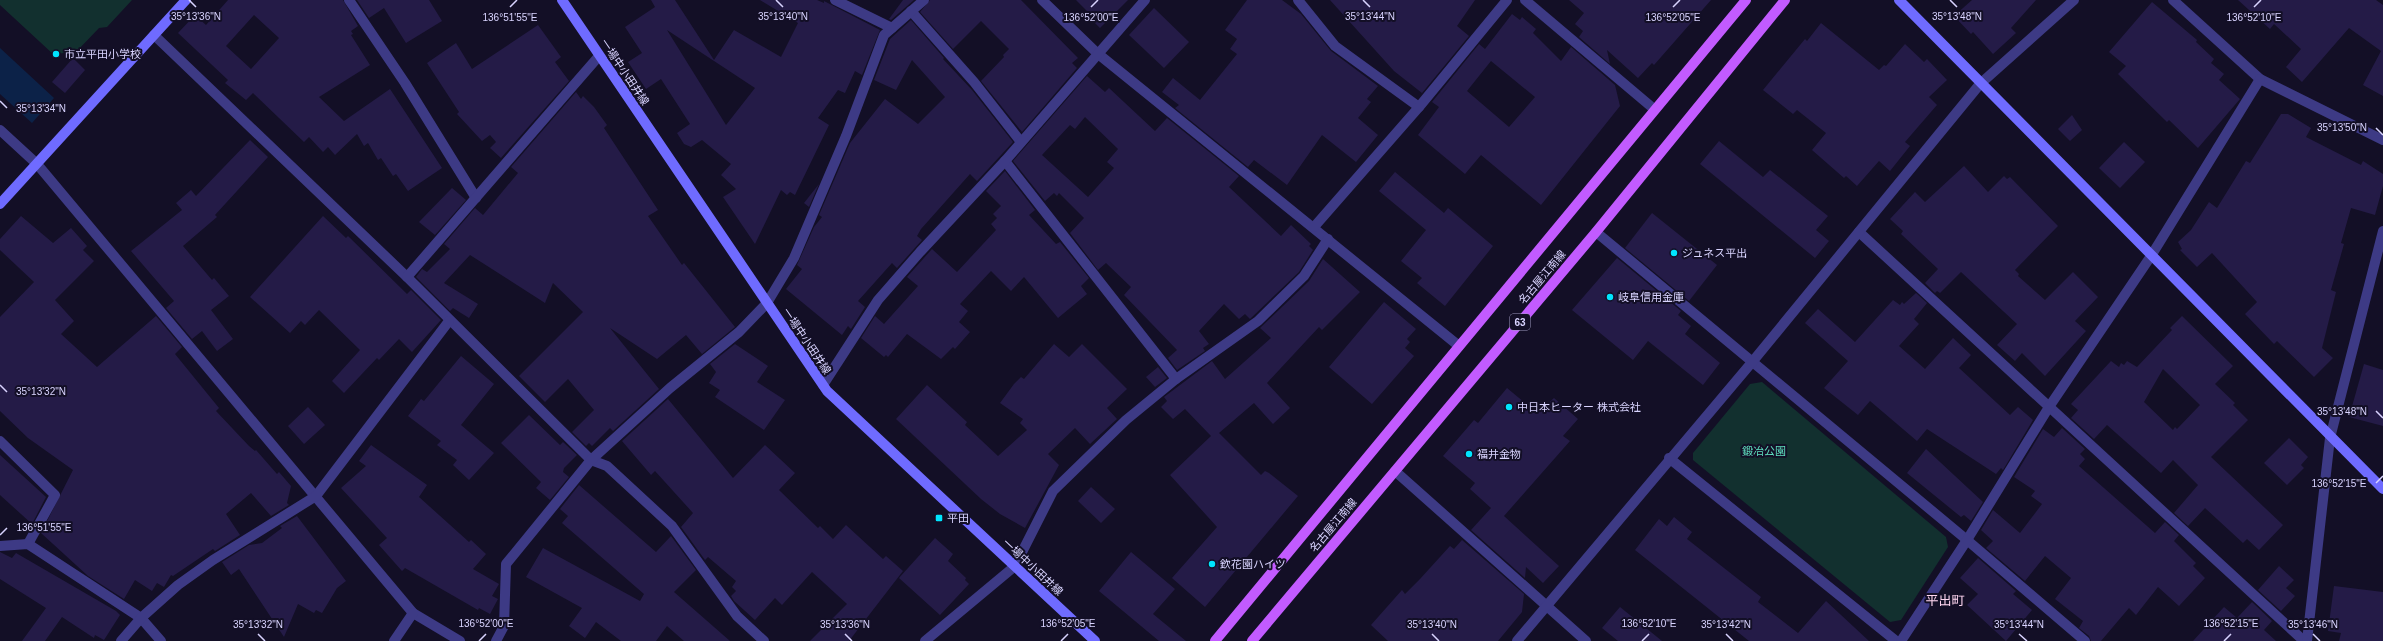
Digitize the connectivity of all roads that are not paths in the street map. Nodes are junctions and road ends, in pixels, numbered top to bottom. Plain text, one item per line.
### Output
1 (186, 0) edge
2 (349, 0) edge
3 (562, 0) edge
4 (835, 0) edge
5 (924, 0) edge
6 (1042, 0) edge
7 (1146, 0) edge
8 (1298, 0) edge
9 (1507, 0) edge
10 (1525, 0) edge
11 (1746, 0) edge
12 (1785, 0) edge
13 (1899, 0) edge
14 (2074, 0) edge
15 (2173, 0) edge
16 (911, 11) junction
17 (892, 28) junction
18 (154, 35) junction
19 (1098, 53) junction
20 (599, 56) junction
21 (2260, 79) junction
22 (1980, 84) junction
23 (1419, 108) junction
24 (1654, 109) junction
25 (0, 130) edge
26 (2383, 140) edge
27 (1021, 142) junction
28 (1005, 161) junction
29 (37, 164) junction
30 (476, 198) junction
31 (0, 204) edge
32 (1314, 227) junction
33 (2383, 231) edge
34 (1596, 232) junction
35 (1859, 232) junction
36 (1328, 238) junction
37 (2151, 256) junction
38 (407, 277) junction
39 (768, 303) junction
40 (449, 321) junction
41 (1459, 346) junction
42 (1753, 360) junction
43 (1176, 379) junction
44 (823, 385) junction
45 (2049, 407) junction
46 (2330, 438) junction
47 (0, 441) edge
48 (1669, 458) junction
49 (591, 460) junction
50 (1395, 471) junction
51 (2383, 489) edge
52 (316, 496) junction
53 (1967, 540) junction
54 (28, 544) junction
55 (0, 546) edge
56 (1015, 566) junction
57 (1546, 606) junction
58 (413, 613) junction
59 (140, 618) junction
60 (121, 641) edge
61 (161, 641) edge
62 (394, 641) edge
63 (460, 641) edge
64 (496, 641) edge
65 (764, 641) edge
66 (925, 641) edge
67 (1095, 641) edge
68 (1215, 641) edge
69 (1252, 641) edge
70 (1517, 641) edge
71 (1586, 641) edge
72 (1896, 641) edge
73 (1901, 641) edge
74 (2085, 641) edge
75 (2306, 641) edge

1 - 18 street
2 - 30 street
3 - 20 street, 一場中小田井線
4 - 17 street
5 - 16 street
6 - 19 street
7 - 19 street
8 - 23 street
9 - 23 street
10 - 24 street
11 - 24 main road, 名古屋江南線
12 - 34 main road, 名古屋江南線 / 63
13 - 22 street
14 - 22 street
15 - 21 street
16 - 17 street
16 - 27 street
17 - 39 street
18 - 29 street
18 - 38 street
19 - 27 street
19 - 32 street
20 - 30 street
20 - 39 street, 一場中小田井線
21 - 26 street
21 - 37 street
22 - 35 street
22 - 37 street
23 - 32 street
24 - 41 main road, 名古屋江南線
25 - 29 street
27 - 28 street
28 - 43 street
28 - 44 street
29 - 31 street
29 - 52 street
30 - 38 street
32 - 36 street
33 - 46 street
34 - 42 street
34 - 50 main road, 名古屋江南線 / 63
35 - 42 street
35 - 45 street
36 - 41 street
36 - 43 street
37 - 45 street
37 - 46 street
38 - 40 street
39 - 44 street, 一場中小田井線
39 - 49 street
40 - 49 street
40 - 52 street
41 - 68 main road, 名古屋江南線
42 - 48 street
42 - 53 street
43 - 56 street
44 - 56 street, 一場中小田井線
45 - 53 street
45 - 75 street
46 - 51 street
46 - 75 street
47 - 54 street
48 - 57 street
48 - 72 street
49 - 64 street
49 - 65 street
50 - 57 street
50 - 69 main road, 名古屋江南線 / 63
52 - 58 street
52 - 59 street
53 - 73 street
53 - 74 street
54 - 55 street
54 - 59 street
56 - 66 street
56 - 67 street, 一場中小田井線
57 - 70 street
57 - 71 street
58 - 62 street
58 - 63 street
59 - 60 street
59 - 61 street

